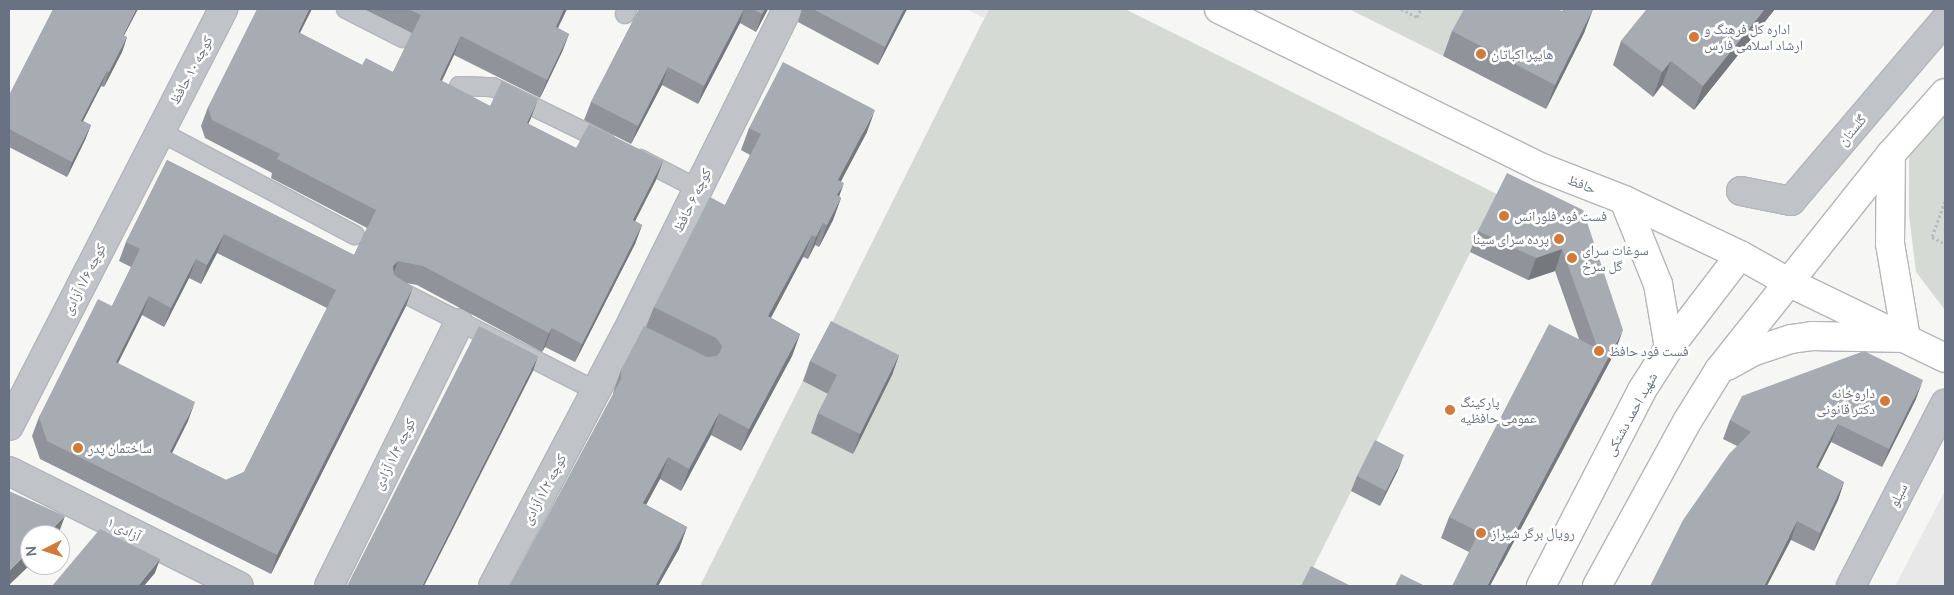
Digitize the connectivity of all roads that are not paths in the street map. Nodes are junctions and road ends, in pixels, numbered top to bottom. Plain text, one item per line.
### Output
1 (223, 9) edge
2 (346, 9) edge
3 (787, 9) edge
4 (1219, 9) edge
5 (1945, 20) edge
6 (404, 38) dead end
7 (459, 86) dead end
8 (1945, 92) edge
9 (159, 131) junction
10 (1892, 154) junction
11 (698, 189) junction
12 (1741, 191) dead end
13 (1624, 200) junction
14 (355, 234) dead end
15 (1740, 255) junction
16 (1788, 282) junction
17 (396, 289) edge
18 (459, 323) junction
19 (1906, 338) junction
20 (1669, 348) junction
21 (1945, 358) edge
22 (1719, 370) junction
23 (596, 391) junction
24 (1945, 404) edge
25 (9, 426) edge
26 (9, 471) edge
27 (222, 583) edge
28 (329, 586) edge
29 (493, 586) edge
30 (1541, 586) edge
31 (1597, 586) edge
32 (1851, 586) edge

1 - 9 street, کوچه ۱۰ حافظ
2 - 6 lane
3 - 11 street, کوچه ۶ حافظ
4 - 13 main road, حافظ
5 - 12 street, گلستان
7 - 11 lane
8 - 10 main road
9 - 14 lane
9 - 25 street, کوچه ۱/۶ آزادی
10 - 16 main road
10 - 19 main road
11 - 23 street, کوچه ۶ حافظ
13 - 15 main road, حافظ
13 - 20 main road
15 - 16 main road, حافظ
15 - 20 main road, شهید احمد دشتکی
16 - 19 main road, حافظ
16 - 22 main road
17 - 18 lane
18 - 23 lane
18 - 28 street, کوچه ۱/۴ آزادی
19 - 21 main road, حافظ
19 - 22 main road
20 - 30 main road, شهید احمد دشتکی
22 - 31 main road
23 - 29 street, کوچه ۱/۲ آزادی
24 - 32 street, سیلو
26 - 27 street, آزادی ۱

